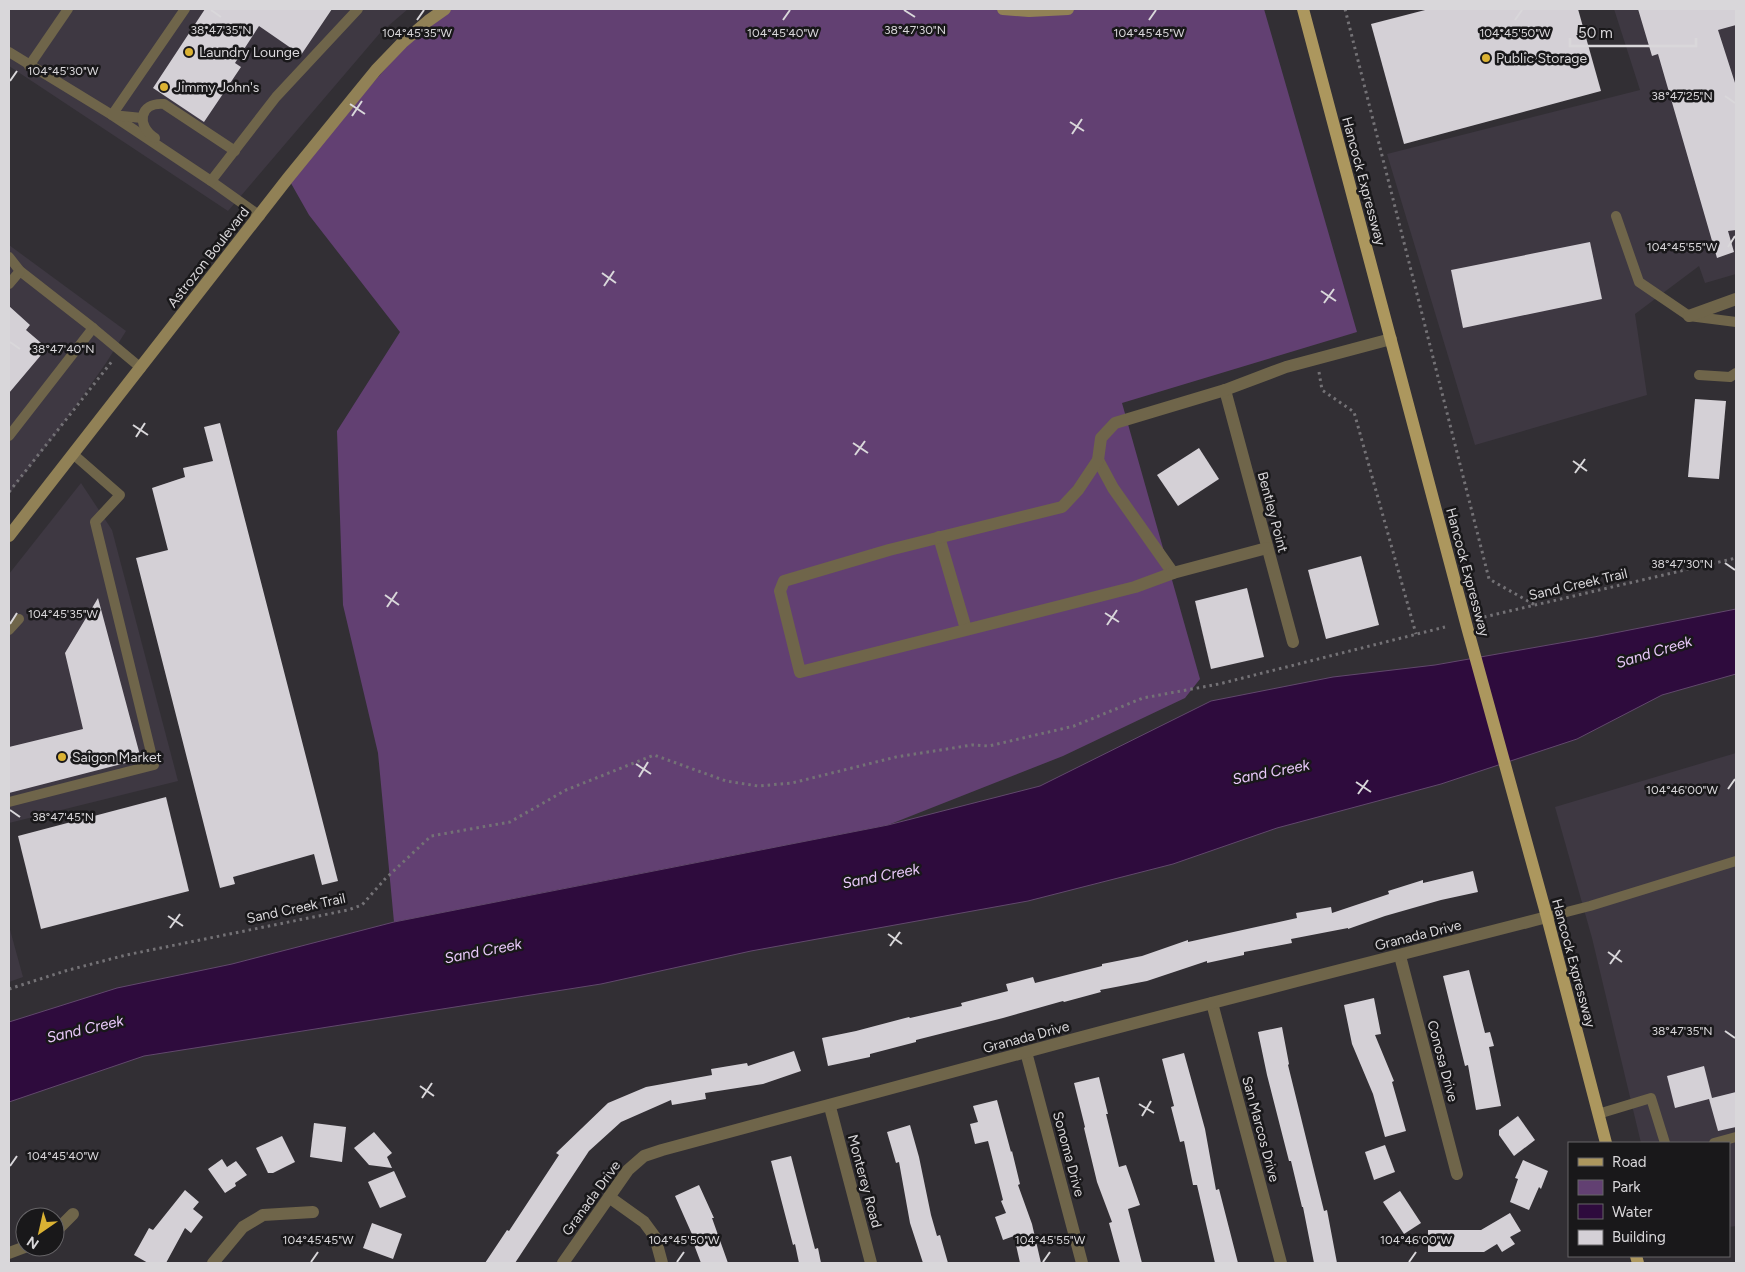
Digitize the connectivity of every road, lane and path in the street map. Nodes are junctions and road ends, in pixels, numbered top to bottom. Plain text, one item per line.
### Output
1 (68, 9) edge
2 (185, 9) edge
3 (358, 9) edge
4 (445, 9) edge
5 (1003, 9) edge
6 (1068, 9) edge
7 (1303, 9) edge
8 (1345, 9) edge
9 (9, 52) edge
10 (30, 66) junction
11 (112, 115) junction
12 (142, 118) junction
13 (235, 151) junction
14 (183, 162) junction
15 (211, 181) junction
16 (260, 216) junction
17 (1616, 216) dead end
18 (9, 257) edge
19 (20, 272) junction
20 (9, 284) edge
21 (1736, 299) edge
22 (1689, 316) junction
23 (1736, 322) edge
24 (93, 328) junction
25 (1391, 339) junction
26 (120, 351) junction
27 (1316, 359) junction
28 (141, 368) junction
29 (1736, 373) edge
30 (1699, 375) dead end
31 (1224, 390) junction
32 (9, 436) edge
33 (73, 454) junction
34 (1098, 460) junction
35 (9, 492) edge
36 (9, 536) edge
37 (939, 537) junction
38 (1267, 548) junction
39 (1736, 558) edge
40 (1173, 573) junction
41 (1536, 605) junction
42 (1484, 617) dead end
43 (18, 619) dead end
44 (1445, 627) dead end
45 (966, 629) junction
46 (9, 630) edge
47 (1416, 634) junction
48 (1293, 642) dead end
49 (9, 802) edge
50 (1736, 861) edge
51 (1547, 918) junction
52 (1400, 956) junction
53 (9, 989) edge
54 (1212, 1003) junction
55 (1026, 1052) junction
56 (830, 1106) junction
57 (1598, 1114) junction
58 (1736, 1137) edge
59 (1606, 1142) edge
60 (1665, 1142) edge
61 (1718, 1142) edge
62 (1456, 1174) dead end
63 (608, 1197) junction
64 (313, 1212) dead end
65 (72, 1214) dead end
66 (65, 1221) edge
67 (213, 1263) edge
68 (564, 1263) edge
69 (662, 1263) edge
70 (871, 1263) edge
71 (1082, 1263) edge
72 (1281, 1263) edge

1 - 10 lane
2 - 11 lane
3 - 13 lane
4 - 16 main road, Astrozon Boulevard
5 - 6 main road
7 - 25 main road, Hancock Expressway
8 - 41 path
9 - 10 lane
10 - 11 lane
11 - 12 lane
11 - 14 lane
12 - 13 lane
12 - 14 lane
13 - 15 lane
14 - 15 lane
15 - 16 lane
16 - 28 main road, Astrozon Boulevard
17 - 22 lane
18 - 19 lane
19 - 20 lane
19 - 24 lane
21 - 22 street
22 - 23 lane
24 - 26 lane
24 - 32 lane
25 - 27 street
25 - 51 main road, Hancock Expressway
26 - 28 lane
26 - 35 path
27 - 31 street
27 - 47 path
28 - 33 main road, Astrozon Boulevard
29 - 30 lane
31 - 34 street
31 - 38 street, Bentley Point
33 - 36 main road, Astrozon Boulevard
33 - 49 lane
34 - 37 street
34 - 40 street
37 - 45 street
37 - 45 street
38 - 40 street
38 - 48 street, Bentley Point
39 - 41 path, Sand Creek Trail
40 - 45 street
41 - 42 path, Sand Creek Trail
43 - 46 lane
44 - 47 path, Sand Creek Trail
47 - 53 path, Sand Creek Trail
50 - 51 lane
51 - 52 street, Granada Drive
51 - 57 main road, Hancock Expressway
52 - 54 street, Granada Drive
52 - 62 street, Conosa Drive
54 - 55 street, Granada Drive
54 - 72 street, San Marcos Drive
55 - 56 street, Granada Drive
55 - 71 street, Sonoma Drive
56 - 63 street, Granada Drive
56 - 70 street, Monterey Road
57 - 59 main road, Hancock Expressway
57 - 60 lane
58 - 61 lane
63 - 68 street, Granada Drive
63 - 69 street
64 - 67 street
65 - 66 street

